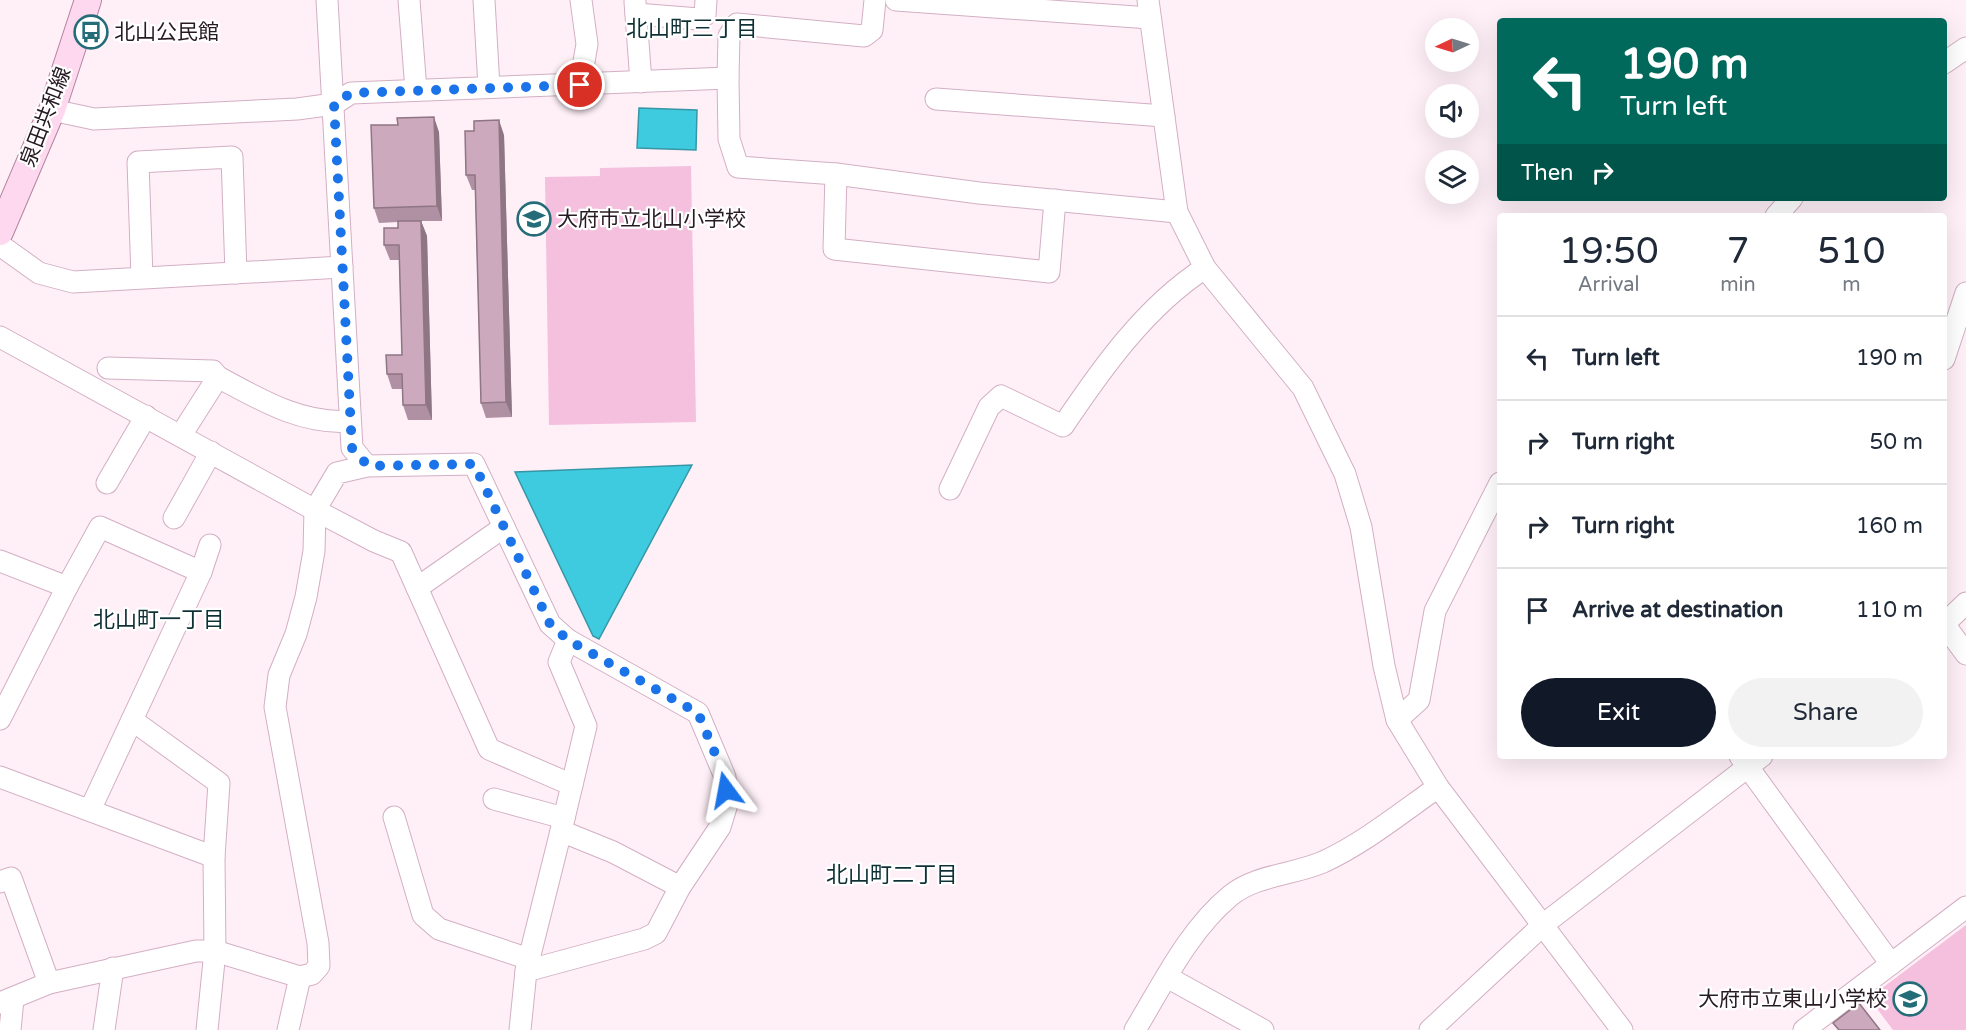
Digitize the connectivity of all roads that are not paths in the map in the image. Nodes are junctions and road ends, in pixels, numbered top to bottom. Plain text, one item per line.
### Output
1 (88, 0) edge
2 (327, 0) edge
3 (409, 0) edge
4 (484, 0) edge
5 (581, 0) edge
6 (706, 0) edge
7 (875, 0) edge
8 (896, 0) edge
9 (636, 7) edge
10 (1149, 9) edge
11 (1966, 48) edge
12 (1947, 61) edge
13 (728, 78) junction
14 (641, 82) junction
15 (580, 85) junction
16 (489, 87) junction
17 (416, 90) junction
18 (936, 99) dead end
19 (334, 104) junction
20 (52, 110) junction
21 (1164, 116) junction
22 (836, 174) junction
23 (1055, 200) junction
24 (1789, 201) edge
25 (1177, 212) junction
26 (1779, 213) edge
27 (0, 232) edge
28 (0, 245) edge
29 (342, 267) junction
30 (1205, 268) junction
31 (236, 273) junction
32 (142, 277) junction
33 (1966, 293) edge
34 (1951, 311) edge
35 (0, 337) edge
36 (1947, 338) edge
37 (108, 368) dead end
38 (218, 377) junction
39 (146, 416) junction
40 (350, 421) junction
41 (181, 435) junction
42 (211, 452) junction
43 (368, 466) junction
44 (107, 483) dead end
45 (950, 489) dead end
46 (1497, 489) edge
47 (315, 510) junction
48 (174, 518) dead end
49 (504, 527) junction
50 (210, 545) dead end
51 (0, 561) edge
52 (201, 572) junction
53 (67, 587) junction
54 (417, 588) junction
55 (1966, 603) edge
56 (1947, 621) edge
57 (1947, 628) edge
58 (568, 640) junction
59 (1966, 654) edge
60 (0, 719) edge
61 (132, 720) junction
62 (1397, 720) junction
63 (1750, 759) edge
64 (0, 777) edge
65 (572, 785) junction
66 (1438, 787) junction
67 (494, 799) dead end
68 (90, 810) junction
69 (394, 817) dead end
70 (563, 824) junction
71 (214, 857) junction
72 (0, 882) edge
73 (680, 887) junction
74 (1966, 907) edge
75 (1544, 924) junction
76 (215, 951) junction
77 (1892, 964) junction
78 (527, 965) junction
79 (113, 968) junction
80 (300, 977) junction
81 (1167, 977) junction
82 (49, 983) junction
83 (7, 1001) edge
84 (10, 1030) edge
85 (104, 1030) edge
86 (207, 1030) edge
87 (288, 1030) edge
88 (520, 1030) edge
89 (1135, 1030) edge
90 (1263, 1030) edge
91 (1430, 1030) edge
92 (1622, 1030) edge
93 (1804, 1030) edge

1 - 20 main road, 泉田共和線
2 - 19 street
3 - 17 street
4 - 16 street
5 - 15 street
6 - 9 street
7 - 13 street
8 - 10 street
9 - 14 street
10 - 21 street
11 - 12 street
13 - 14 street
13 - 22 street
14 - 15 street
15 - 16 street
16 - 17 street
17 - 19 street
18 - 21 street
19 - 20 street
19 - 29 street
20 - 27 main road, 泉田共和線
21 - 25 street
22 - 23 street
22 - 23 street
23 - 25 street
24 - 26 street
25 - 30 street
28 - 32 street
29 - 31 street
29 - 40 street
30 - 45 street
30 - 62 street
31 - 32 street
31 - 32 street
33 - 34 street
34 - 36 street
35 - 39 street
37 - 38 street
38 - 40 street
38 - 41 street
39 - 41 street
39 - 44 street
40 - 43 street
41 - 42 street
42 - 47 street
42 - 48 street
43 - 47 street
43 - 49 street
46 - 62 street
47 - 54 street
47 - 80 street
49 - 54 street
49 - 58 street
50 - 52 street
51 - 53 street
52 - 53 street
52 - 61 street
53 - 60 street
54 - 65 street
55 - 56 street
57 - 59 street
58 - 65 street
58 - 73 street
61 - 68 street
61 - 71 street
62 - 66 street
63 - 75 street
63 - 77 street
64 - 68 street
65 - 70 street
66 - 75 street
66 - 81 street
67 - 70 street
68 - 71 street
69 - 78 street
70 - 73 street
70 - 78 street
71 - 76 street
72 - 82 street
73 - 78 street
74 - 77 street
75 - 91 street
75 - 92 street
76 - 79 street
76 - 80 street
76 - 86 street
77 - 93 street
78 - 88 street
79 - 82 street
79 - 85 street
80 - 87 street
81 - 89 street
81 - 90 street
82 - 83 street
83 - 84 street

